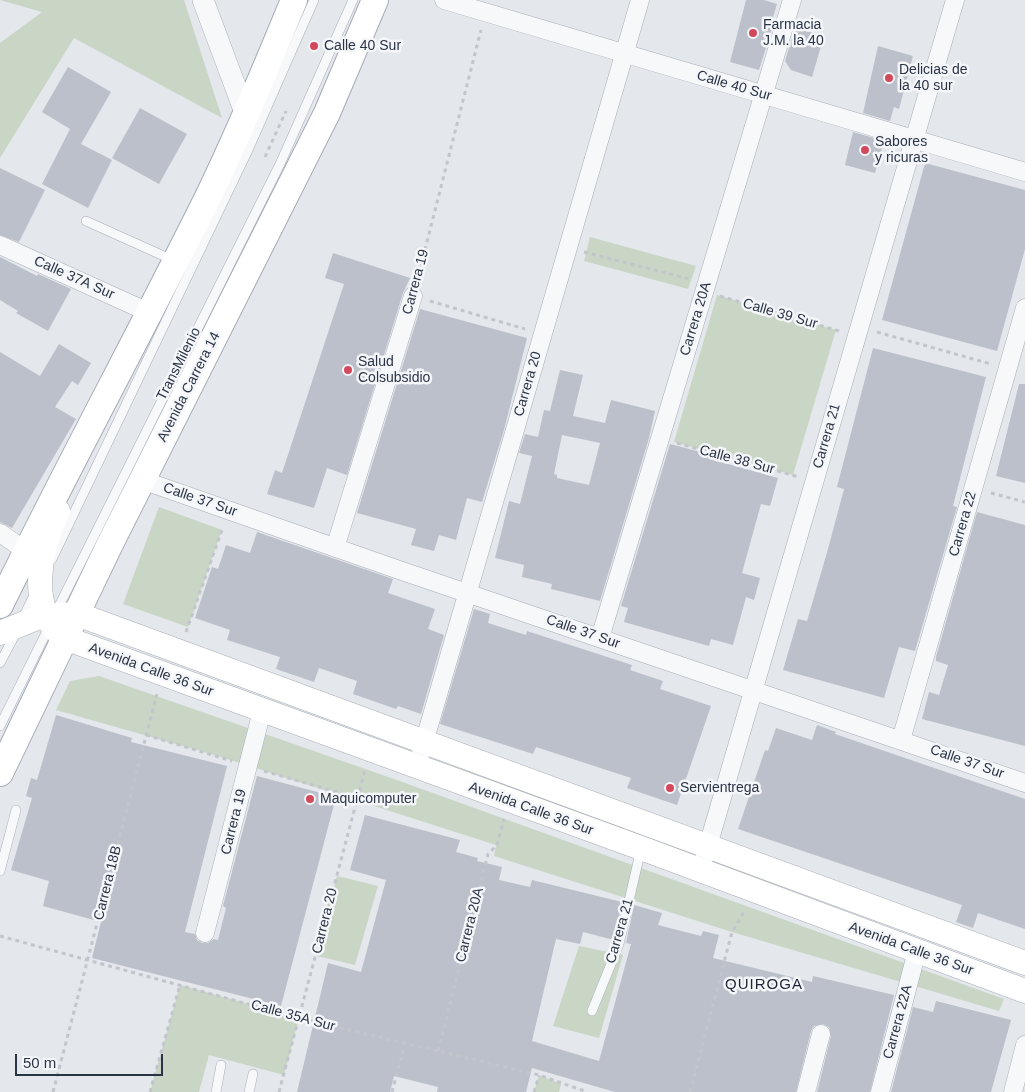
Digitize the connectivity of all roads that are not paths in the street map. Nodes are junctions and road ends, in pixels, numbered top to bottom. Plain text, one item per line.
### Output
1 (204, 0) edge
2 (294, 0) edge
3 (314, 0) edge
4 (353, 0) edge
5 (375, 0) edge
6 (444, 0) edge
7 (640, 0) edge
8 (792, 0) edge
9 (955, 0) edge
10 (624, 53) junction
11 (764, 94) junction
12 (246, 116) junction
13 (914, 139) junction
14 (1025, 172) edge
15 (86, 221) dead end
16 (0, 245) edge
17 (175, 262) junction
18 (413, 296) road end
19 (1025, 308) edge
20 (148, 312) junction
21 (142, 480) junction
22 (0, 533) edge
23 (335, 548) junction
24 (26, 550) junction
25 (40, 583) junction
26 (467, 593) junction
27 (0, 605) edge
28 (59, 621) junction
29 (10, 628) edge
30 (600, 638) junction
31 (0, 663) edge
32 (753, 689) junction
33 (262, 711) junction
34 (0, 726) edge
35 (901, 740) junction
36 (424, 742) junction
37 (416, 768) junction
38 (0, 772) edge
39 (1025, 782) edge
40 (16, 810) dead end
41 (708, 846) junction
42 (641, 848) junction
43 (0, 871) edge
44 (700, 872) junction
45 (205, 933) dead end
46 (916, 951) junction
47 (1025, 963) edge
48 (1025, 991) edge
49 (592, 1011) dead end
50 (821, 1034) dead end
51 (1025, 1045) edge
52 (222, 1065) dead end
53 (254, 1074) dead end
54 (216, 1092) edge
55 (249, 1092) edge
56 (806, 1092) edge
57 (880, 1092) edge
58 (1013, 1092) edge

1 - 12 street
2 - 12 main road
3 - 25 lane, TransMilenio
4 - 28 lane, TransMilenio
5 - 21 main road, Avenida Carrera 14
6 - 10 street, Calle 40 Sur
7 - 10 street, Carrera 20
8 - 11 street, Carrera 20A
9 - 13 street, Carrera 21
10 - 11 street, Calle 40 Sur
10 - 26 street, Carrera 20
11 - 13 street, Calle 40 Sur
11 - 30 street, Carrera 20A
12 - 17 main road
13 - 14 street, Calle 40 Sur
13 - 32 street, Carrera 21
15 - 17 lane
16 - 20 street, Calle 37A Sur
17 - 20 main road
18 - 23 street, Carrera 19
19 - 35 street, Carrera 22
20 - 24 main road
20 - 25 main road
21 - 23 street, Calle 37 Sur
21 - 28 main road, Avenida Carrera 14
22 - 24 street
23 - 26 street, Calle 37 Sur
24 - 27 main road
25 - 28 main road
25 - 29 lane, TransMilenio
26 - 30 street, Calle 37 Sur
26 - 36 street, Carrera 20
28 - 29 main road
28 - 33 main road, Avenida Calle 36 Sur
28 - 34 lane, TransMilenio
28 - 36 main road, Avenida Calle 36 Sur
28 - 38 main road, Avenida Carrera 14
29 - 31 lane, TransMilenio
30 - 32 street, Calle 37 Sur
32 - 35 street, Calle 37 Sur
32 - 41 street, Carrera 21
33 - 37 main road, Avenida Calle 36 Sur
33 - 45 street, Carrera 19
35 - 39 street, Calle 37 Sur
36 - 37 street, Carrera 20
36 - 41 main road, Avenida Calle 36 Sur
37 - 42 main road, Avenida Calle 36 Sur
40 - 43 lane
41 - 44 street, Carrera 21
41 - 47 main road, Avenida Calle 36 Sur
42 - 44 main road, Avenida Calle 36 Sur
42 - 49 lane, Carrera 21
44 - 46 main road, Avenida Calle 36 Sur
46 - 48 main road, Avenida Calle 36 Sur
46 - 57 street, Carrera 22A
50 - 56 street
51 - 58 street
52 - 54 lane
53 - 55 lane

